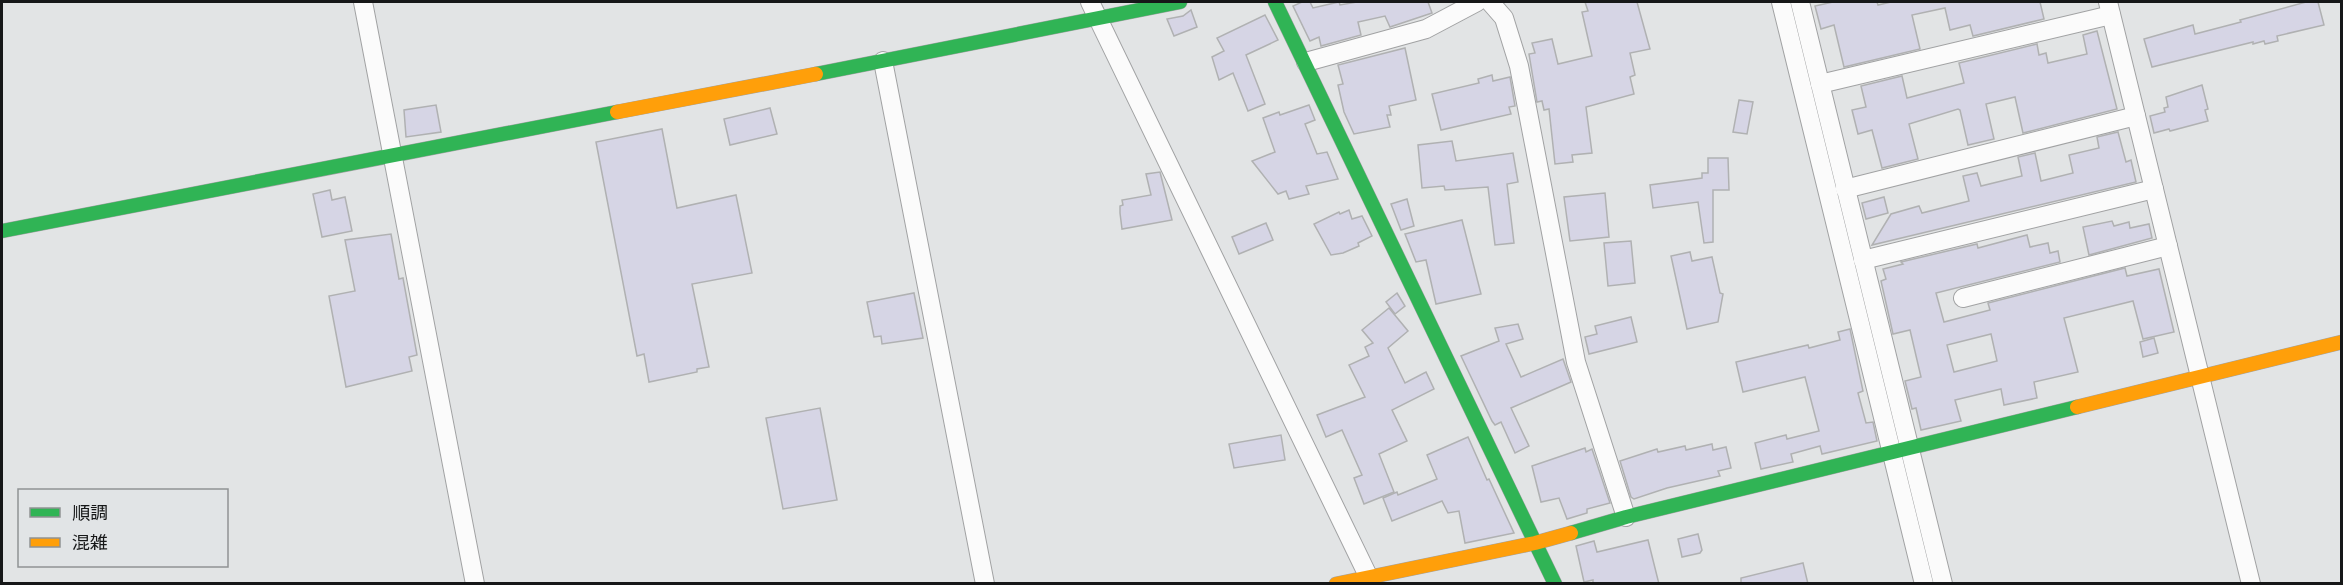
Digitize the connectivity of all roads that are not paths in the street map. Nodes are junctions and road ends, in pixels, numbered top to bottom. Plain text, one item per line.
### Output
1 (363, 2) edge
2 (1180, 2) edge
3 (1275, 2) edge
4 (1478, 2) edge
5 (1490, 2) edge
6 (1781, 2) edge
7 (1800, 2) edge
8 (2109, 8) edge
9 (1094, 9) edge
10 (882, 62) junction
11 (1306, 63) junction
12 (1820, 84) junction
13 (2136, 116) junction
14 (393, 155) junction
15 (1845, 189) junction
16 (2154, 189) junction
17 (2, 231) edge
18 (2168, 246) junction
19 (1863, 260) junction
20 (1963, 298) dead end
21 (2342, 342) edge
22 (2200, 375) junction
23 (1910, 447) junction
24 (1891, 452) junction
25 (1626, 518) junction
26 (1535, 543) junction
27 (1370, 580) edge
28 (475, 584) edge
29 (985, 584) edge
30 (1336, 584) edge
31 (1555, 584) edge
32 (1924, 584) edge
33 (1943, 584) edge
34 (2251, 584) edge

1 - 14 street
2 - 9 street
3 - 11 street
4 - 11 street
5 - 25 street
6 - 24 street
7 - 12 street
8 - 12 street
8 - 13 street
9 - 10 street
9 - 27 street
10 - 14 street
10 - 29 street
11 - 26 street
12 - 15 street
13 - 15 street
13 - 16 street
14 - 17 street
14 - 28 street
15 - 19 street
16 - 18 street
16 - 19 street
18 - 20 street
18 - 22 street
19 - 23 street
21 - 22 street
22 - 23 street
22 - 34 street
23 - 24 street
23 - 33 street
24 - 25 street
24 - 32 street
25 - 26 street
26 - 27 street
26 - 31 street
27 - 30 street

